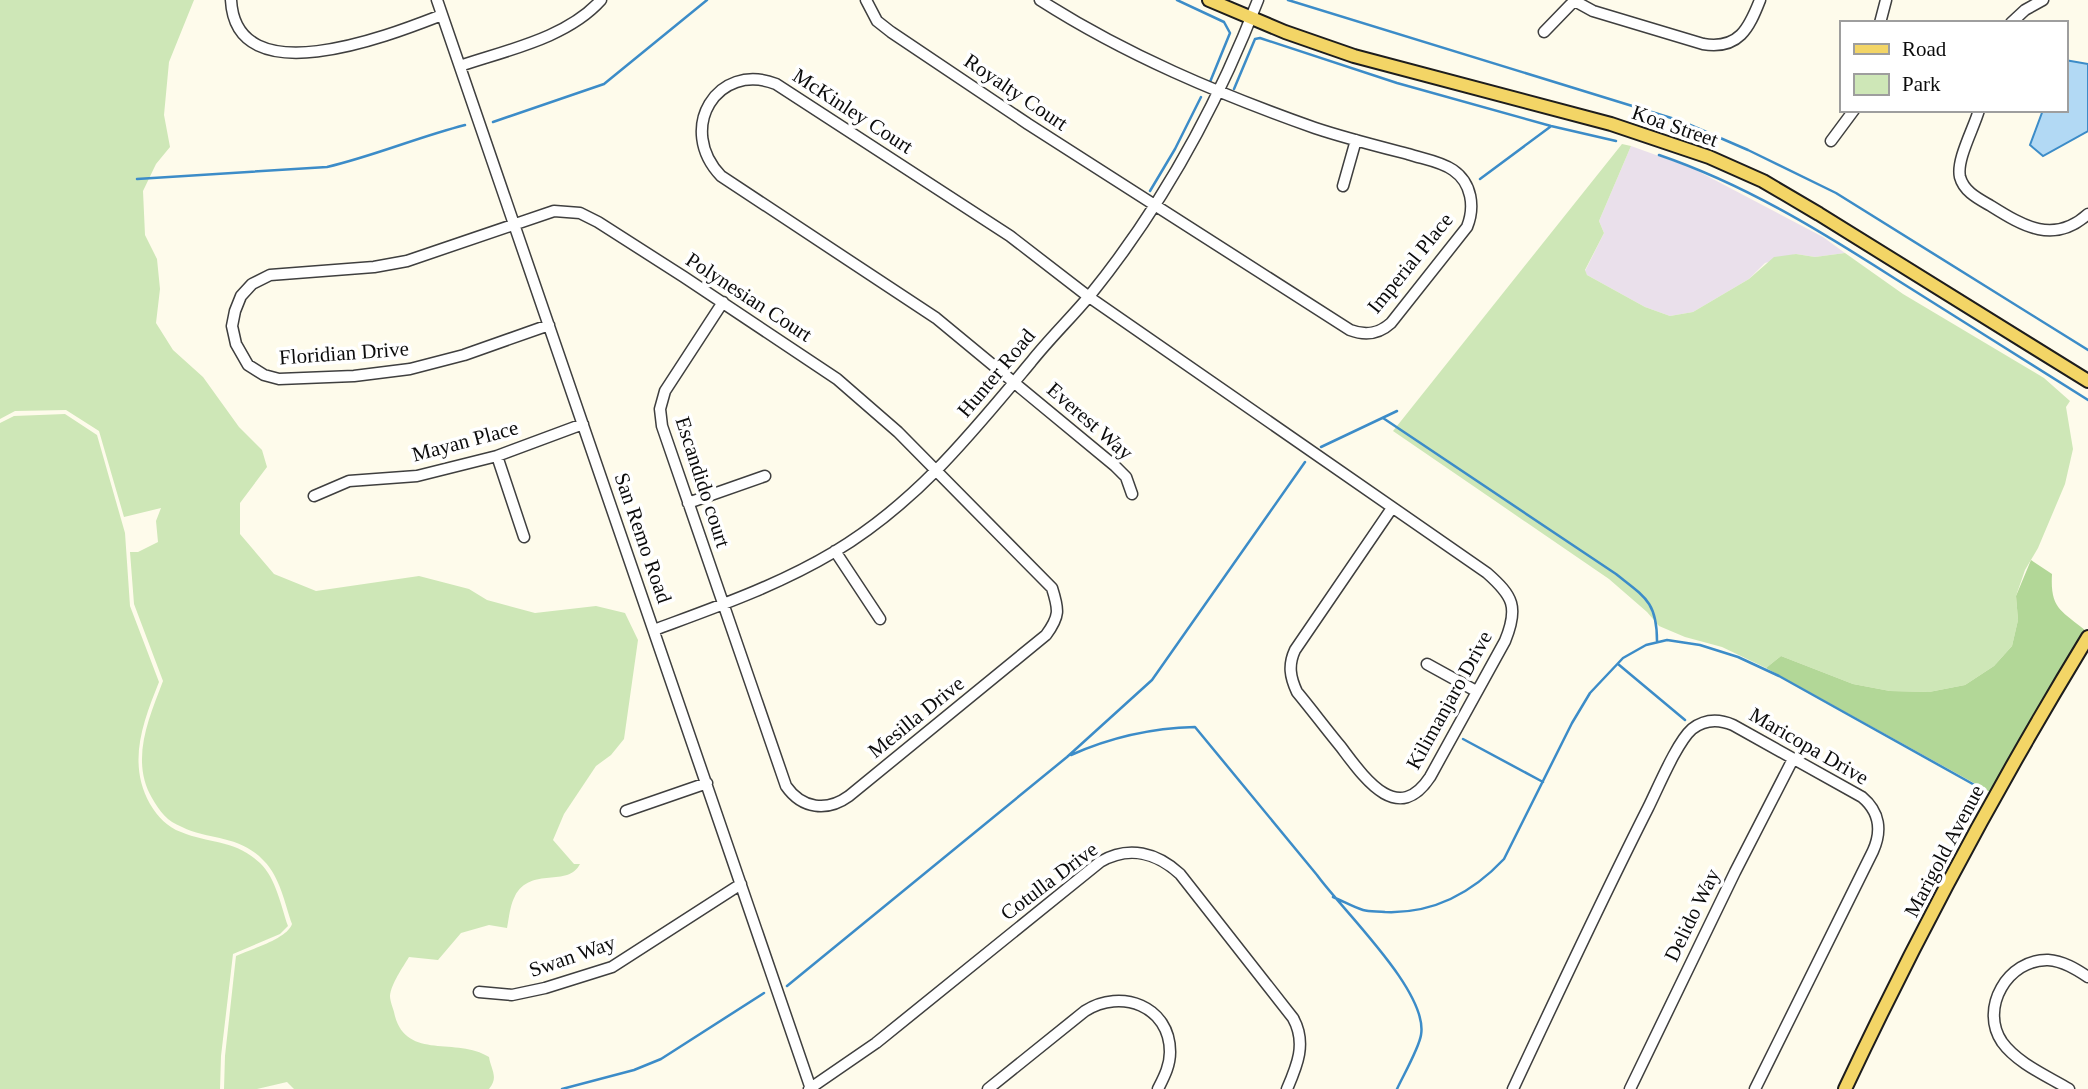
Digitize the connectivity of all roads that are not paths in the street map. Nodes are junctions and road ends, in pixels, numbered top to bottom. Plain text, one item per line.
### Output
1 (231, 0) edge
2 (437, 0) edge
3 (601, 0) edge
4 (866, 0) edge
5 (1040, 0) edge
6 (1209, 0) edge
7 (1258, 0) edge
8 (1573, 0) edge
9 (1760, 0) edge
10 (1886, 0) edge
11 (2043, 0) edge
12 (442, 15) junction
13 (1251, 19) junction
14 (1881, 21) edge
15 (2013, 21) edge
16 (1544, 32) dead end
17 (460, 66) junction
18 (1217, 93) junction
19 (1853, 112) edge
20 (1978, 112) edge
21 (1356, 140) junction
22 (1831, 141) dead end
23 (1343, 186) dead end
24 (1156, 205) junction
25 (2088, 214) edge
26 (515, 224) junction
27 (1089, 297) junction
28 (723, 302) junction
29 (550, 325) junction
30 (2088, 381) edge
31 (1015, 382) junction
32 (583, 424) junction
33 (497, 456) junction
34 (938, 471) junction
35 (765, 476) dead end
36 (1132, 494) dead end
37 (314, 496) dead end
38 (688, 503) junction
39 (1392, 508) junction
40 (524, 537) dead end
41 (835, 551) junction
42 (723, 605) junction
43 (880, 619) dead end
44 (654, 629) junction
45 (2088, 637) edge
46 (1427, 664) dead end
47 (1476, 691) junction
48 (1793, 759) junction
49 (707, 783) junction
50 (626, 811) dead end
51 (741, 884) junction
52 (2088, 976) edge
53 (479, 992) dead end
54 (810, 1089) edge
55 (988, 1089) edge
56 (1158, 1089) edge
57 (1287, 1089) edge
58 (1513, 1089) edge
59 (1630, 1089) edge
60 (1755, 1089) edge
61 (1845, 1089) edge
62 (2068, 1089) edge

1 - 12 street
2 - 12 street, San Remo Road
3 - 17 street
4 - 24 street, Royalty Court
5 - 18 street
6 - 13 main road, Koa Street
7 - 13 street, Hunter Road
8 - 9 street
8 - 16 street
10 - 14 street
11 - 15 street
12 - 17 street, San Remo Road
13 - 18 street, Hunter Road
13 - 30 main road, Koa Street
17 - 26 street, San Remo Road
18 - 21 street, Imperial Place
18 - 24 street, Hunter Road
19 - 22 street
20 - 25 street
21 - 23 street
21 - 24 street, Imperial Place
24 - 27 street, Hunter Road
26 - 28 street, Polynesian Court
26 - 29 street, San Remo Road
26 - 29 street, Floridian Drive
27 - 31 street, Hunter Road
27 - 31 street, McKinley Court
27 - 39 street, Kilimanjaro Drive
28 - 34 street, Polynesian Court
28 - 38 street, Escandido court
29 - 32 street, San Remo Road
31 - 34 street, Hunter Road
31 - 36 street, Everest Way
32 - 33 street, Mayan Place
32 - 44 street, San Remo Road
33 - 37 street, Mayan Place
33 - 40 street
34 - 41 street, Hunter Road
34 - 42 street, Mesilla Drive
35 - 38 street
38 - 42 street, Escandido court
39 - 47 street, Kilimanjaro Drive
39 - 47 street, Kilimanjaro Drive
41 - 42 street, Hunter Road
41 - 43 street
42 - 44 street, Hunter Road
44 - 49 street, San Remo Road
45 - 61 main road, Marigold Avenue
46 - 47 street
48 - 58 street, Maricopa Drive
48 - 59 street, Delido Way
48 - 60 street, Maricopa Drive
49 - 50 street
49 - 51 street, San Remo Road
51 - 53 street, Swan Way
51 - 54 street, San Remo Road
52 - 62 street
54 - 57 street, Cotulla Drive
55 - 56 street

